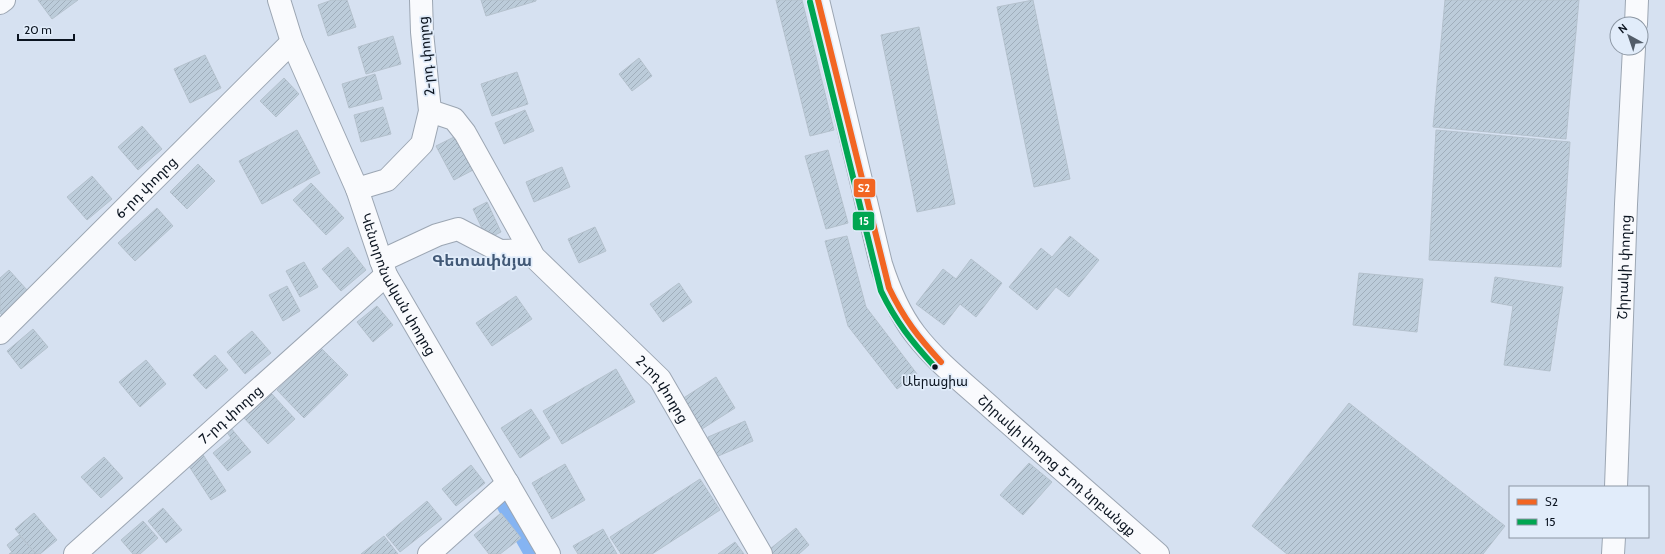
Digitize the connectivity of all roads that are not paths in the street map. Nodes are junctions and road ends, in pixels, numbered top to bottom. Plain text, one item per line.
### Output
1 (4, 0) edge
2 (279, 0) edge
3 (422, 0) edge
4 (818, 0) edge
5 (1637, 0) edge
6 (0, 3) edge
7 (1636, 16) edge
8 (292, 42) junction
9 (1634, 56) edge
10 (430, 111) junction
11 (357, 189) junction
12 (530, 250) junction
13 (384, 268) junction
14 (0, 333) edge
15 (508, 483) junction
16 (1616, 486) edge
17 (1614, 538) edge
18 (75, 554) edge
19 (429, 554) edge
20 (549, 554) edge
21 (761, 554) edge
22 (1158, 554) edge
23 (1613, 554) edge

1 - 6 street
2 - 8 street, Կենտրոնական փողոց
3 - 10 street, 2-րդ փողոց
4 - 22 street, Շիրակի փողոց 5-րդ նրբանցք
5 - 7 street
8 - 11 street, Կենտրոնական փողոց
8 - 14 street, 6-րդ փողոց
9 - 16 street, Շիրակի փողոց
10 - 11 street, 2-րդ փողոց
10 - 12 street, 2-րդ փողոց
11 - 13 street, Կենտրոնական փողոց
12 - 13 street
12 - 21 street, 2-րդ փողոց
13 - 15 street, Կենտրոնական փողոց
13 - 18 street, 7-րդ փողոց
15 - 19 street
15 - 20 street, Կենտրոնական փողոց
17 - 23 street

